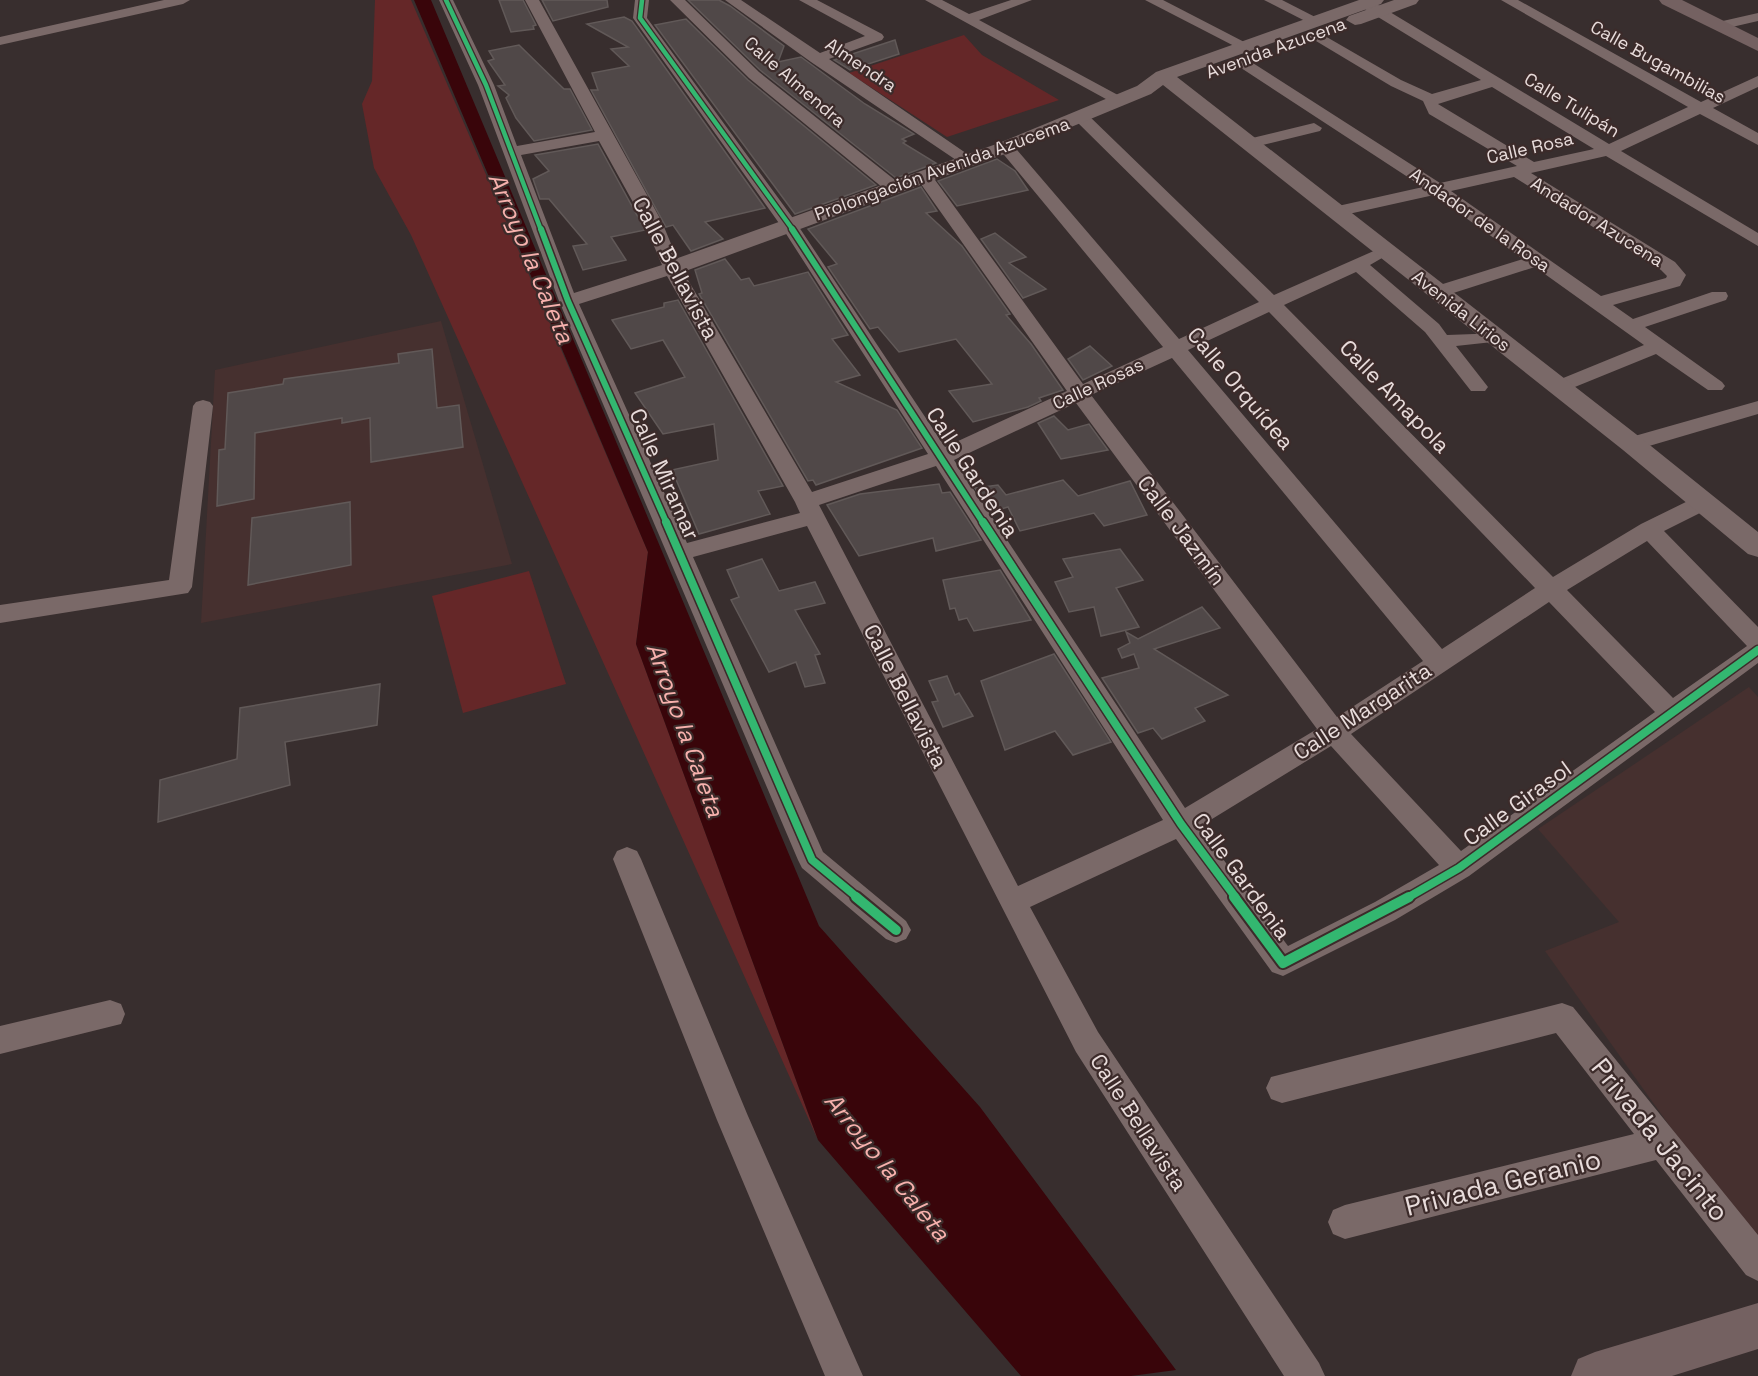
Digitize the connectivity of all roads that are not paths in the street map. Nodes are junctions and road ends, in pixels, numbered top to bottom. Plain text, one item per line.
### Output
1 (446, 0) edge
2 (532, 0) edge
3 (677, 0) edge
4 (732, 0) edge
5 (806, 0) edge
6 (932, 0) edge
7 (1025, 0) edge
8 (1152, 0) edge
9 (1271, 0) edge
10 (1410, 0) edge
11 (1508, 0) edge
12 (1668, 0) edge
13 (1701, 0) edge
14 (177, 1) edge
15 (646, 1) edge
16 (1373, 5) edge
17 (968, 20) junction
18 (1753, 22) edge
19 (1719, 26) junction
20 (1314, 28) junction
21 (0, 41) edge
22 (1758, 45) edge
23 (1242, 53) junction
24 (816, 59) junction
25 (1169, 80) junction
26 (1495, 81) junction
27 (1758, 81) edge
28 (1431, 99) junction
29 (1121, 101) junction
30 (1699, 108) junction
31 (1081, 117) junction
32 (1314, 128) dead end
33 (604, 135) junction
34 (1758, 140) edge
35 (1250, 143) junction
36 (1006, 147) junction
37 (1610, 150) junction
38 (511, 152) junction
39 (968, 160) junction
40 (1524, 170) junction
41 (924, 177) junction
42 (894, 188) junction
43 (1437, 189) junction
44 (1335, 212) junction
45 (789, 225) junction
46 (1758, 241) edge
47 (1385, 251) junction
48 (1538, 260) junction
49 (1358, 264) junction
50 (672, 268) junction
51 (1437, 292) junction
52 (1719, 296) dead end
53 (568, 302) junction
54 (1271, 303) junction
55 (1598, 303) junction
56 (1630, 326) junction
57 (1495, 337) junction
58 (1442, 341) junction
59 (1658, 346) junction
60 (1176, 347) junction
61 (1715, 386) dead end
62 (1478, 387) dead end
63 (1558, 387) junction
64 (1079, 393) junction
65 (203, 406) dead end
66 (1753, 414) edge
67 (1632, 444) junction
68 (942, 457) junction
69 (1702, 503) junction
70 (810, 510) junction
71 (1649, 529) junction
72 (1758, 547) edge
73 (680, 553) junction
74 (1551, 589) junction
75 (0, 614) edge
76 (1758, 642) edge
77 (1758, 650) edge
78 (1438, 661) junction
79 (1672, 713) junction
80 (1334, 732) junction
81 (1181, 824) junction
82 (627, 859) dead end
83 (1459, 868) junction
84 (1012, 902) junction
85 (896, 930) dead end
86 (1283, 963) joint
87 (110, 1014) dead end
88 (0, 1040) edge
89 (1282, 1088) dead end
90 (1661, 1143) junction
91 (1345, 1222) dead end
92 (1758, 1263) edge
93 (1758, 1326) edge
94 (844, 1376) edge
95 (1306, 1376) edge
96 (1595, 1376) edge

1 - 38 street, Calle Miramar
2 - 33 street, Calle Bellavista
3 - 42 street, Calle Almendra
4 - 24 street, Almendra
5 - 24 street
6 - 17 street
7 - 17 street
8 - 23 street, Andador de la Rosa
9 - 20 street, Andador Azucena
10 - 16 street, Avenida Azucena
11 - 30 street, Calle Bugambilias
12 - 19 main road
13 - 18 main road
14 - 21 street
15 - 45 street, Calle Gardenia
16 - 20 street, Avenida Azucena
16 - 26 street, Calle Tulipán
17 - 29 street
18 - 19 street
19 - 22 main road
20 - 23 street, Avenida Azucena
20 - 28 street, Andador Azucena
23 - 25 street, Avenida Azucena
23 - 43 street, Andador de la Rosa
24 - 39 street, Almendra
25 - 29 street, Prolongación Avenida Azucema
25 - 35 street, Avenida Lirios
26 - 28 street
26 - 37 street, Calle Tulipán
27 - 30 street, Calle Rosa
28 - 40 street, Andador Azucena
29 - 31 street, Prolongación Avenida Azucema
30 - 34 street, Calle Bugambilias
30 - 37 street, Calle Rosa
31 - 36 street, Prolongación Avenida Azucema
31 - 54 street, Calle Amapola
32 - 35 street
33 - 38 street
33 - 50 street, Calle Bellavista
35 - 44 street, Avenida Lirios
36 - 39 street, Prolongación Avenida Azucema
36 - 60 street, Calle Orquídea
37 - 40 street, Calle Rosa
37 - 46 street, Calle Tulipán
38 - 53 street, Calle Miramar
39 - 41 street, Prolongación Avenida Azucema
40 - 43 street, Calle Rosa
40 - 55 street, Andador Azucena
41 - 42 street, Prolongación Avenida Azucema
41 - 64 street, Calle Jazmín
42 - 45 street, Prolongación Avenida Azucema
43 - 44 street, Calle Rosa
43 - 48 street, Andador de la Rosa
44 - 47 street, Avenida Lirios
45 - 50 street, Prolongación Avenida Azucema
45 - 68 street, Calle Gardenia
47 - 49 street, Calle Rosas
47 - 51 street, Avenida Lirios
48 - 51 street
48 - 55 street, Andador de la Rosa
49 - 54 street, Calle Rosas
49 - 58 street
50 - 53 street, Prolongación Avenida Azucema
50 - 70 street, Calle Bellavista
51 - 57 street, Avenida Lirios
52 - 56 street
53 - 73 street, Calle Miramar
54 - 60 street, Calle Rosas
54 - 74 street, Calle Amapola
55 - 56 street, Andador de la Rosa
56 - 59 street, Andador de la Rosa
57 - 58 street
57 - 63 street, Avenida Lirios
58 - 62 street
59 - 61 street, Andador de la Rosa
59 - 63 street
60 - 64 street, Calle Rosas
60 - 78 street, Calle Orquídea
63 - 67 street, Avenida Lirios
64 - 68 street, Calle Rosas
64 - 80 street, Calle Jazmín
65 - 75 street
66 - 67 street
67 - 69 street, Avenida Lirios
68 - 70 street, Calle Rosas
68 - 81 street, Calle Gardenia
69 - 71 street, Calle Margarita
69 - 72 street, Avenida Lirios
70 - 73 street, Calle Rosas
70 - 84 street, Calle Bellavista
71 - 74 street, Calle Margarita
71 - 76 street
73 - 85 street, Calle Miramar
74 - 78 street, Calle Margarita
74 - 79 street, Calle Amapola
77 - 79 street, Calle Girasol
78 - 80 street, Calle Margarita
79 - 83 street, Calle Girasol
80 - 81 street, Calle Margarita
80 - 83 street, Calle Jazmín
81 - 84 street, Calle Margarita
81 - 86 street, Calle Gardenia
82 - 94 street
83 - 86 street, Calle Girasol
84 - 95 street, Calle Bellavista
87 - 88 street
89 - 90 street, Privada Jacinto
90 - 91 street, Privada Geranio
90 - 92 street, Privada Jacinto
93 - 96 main road

